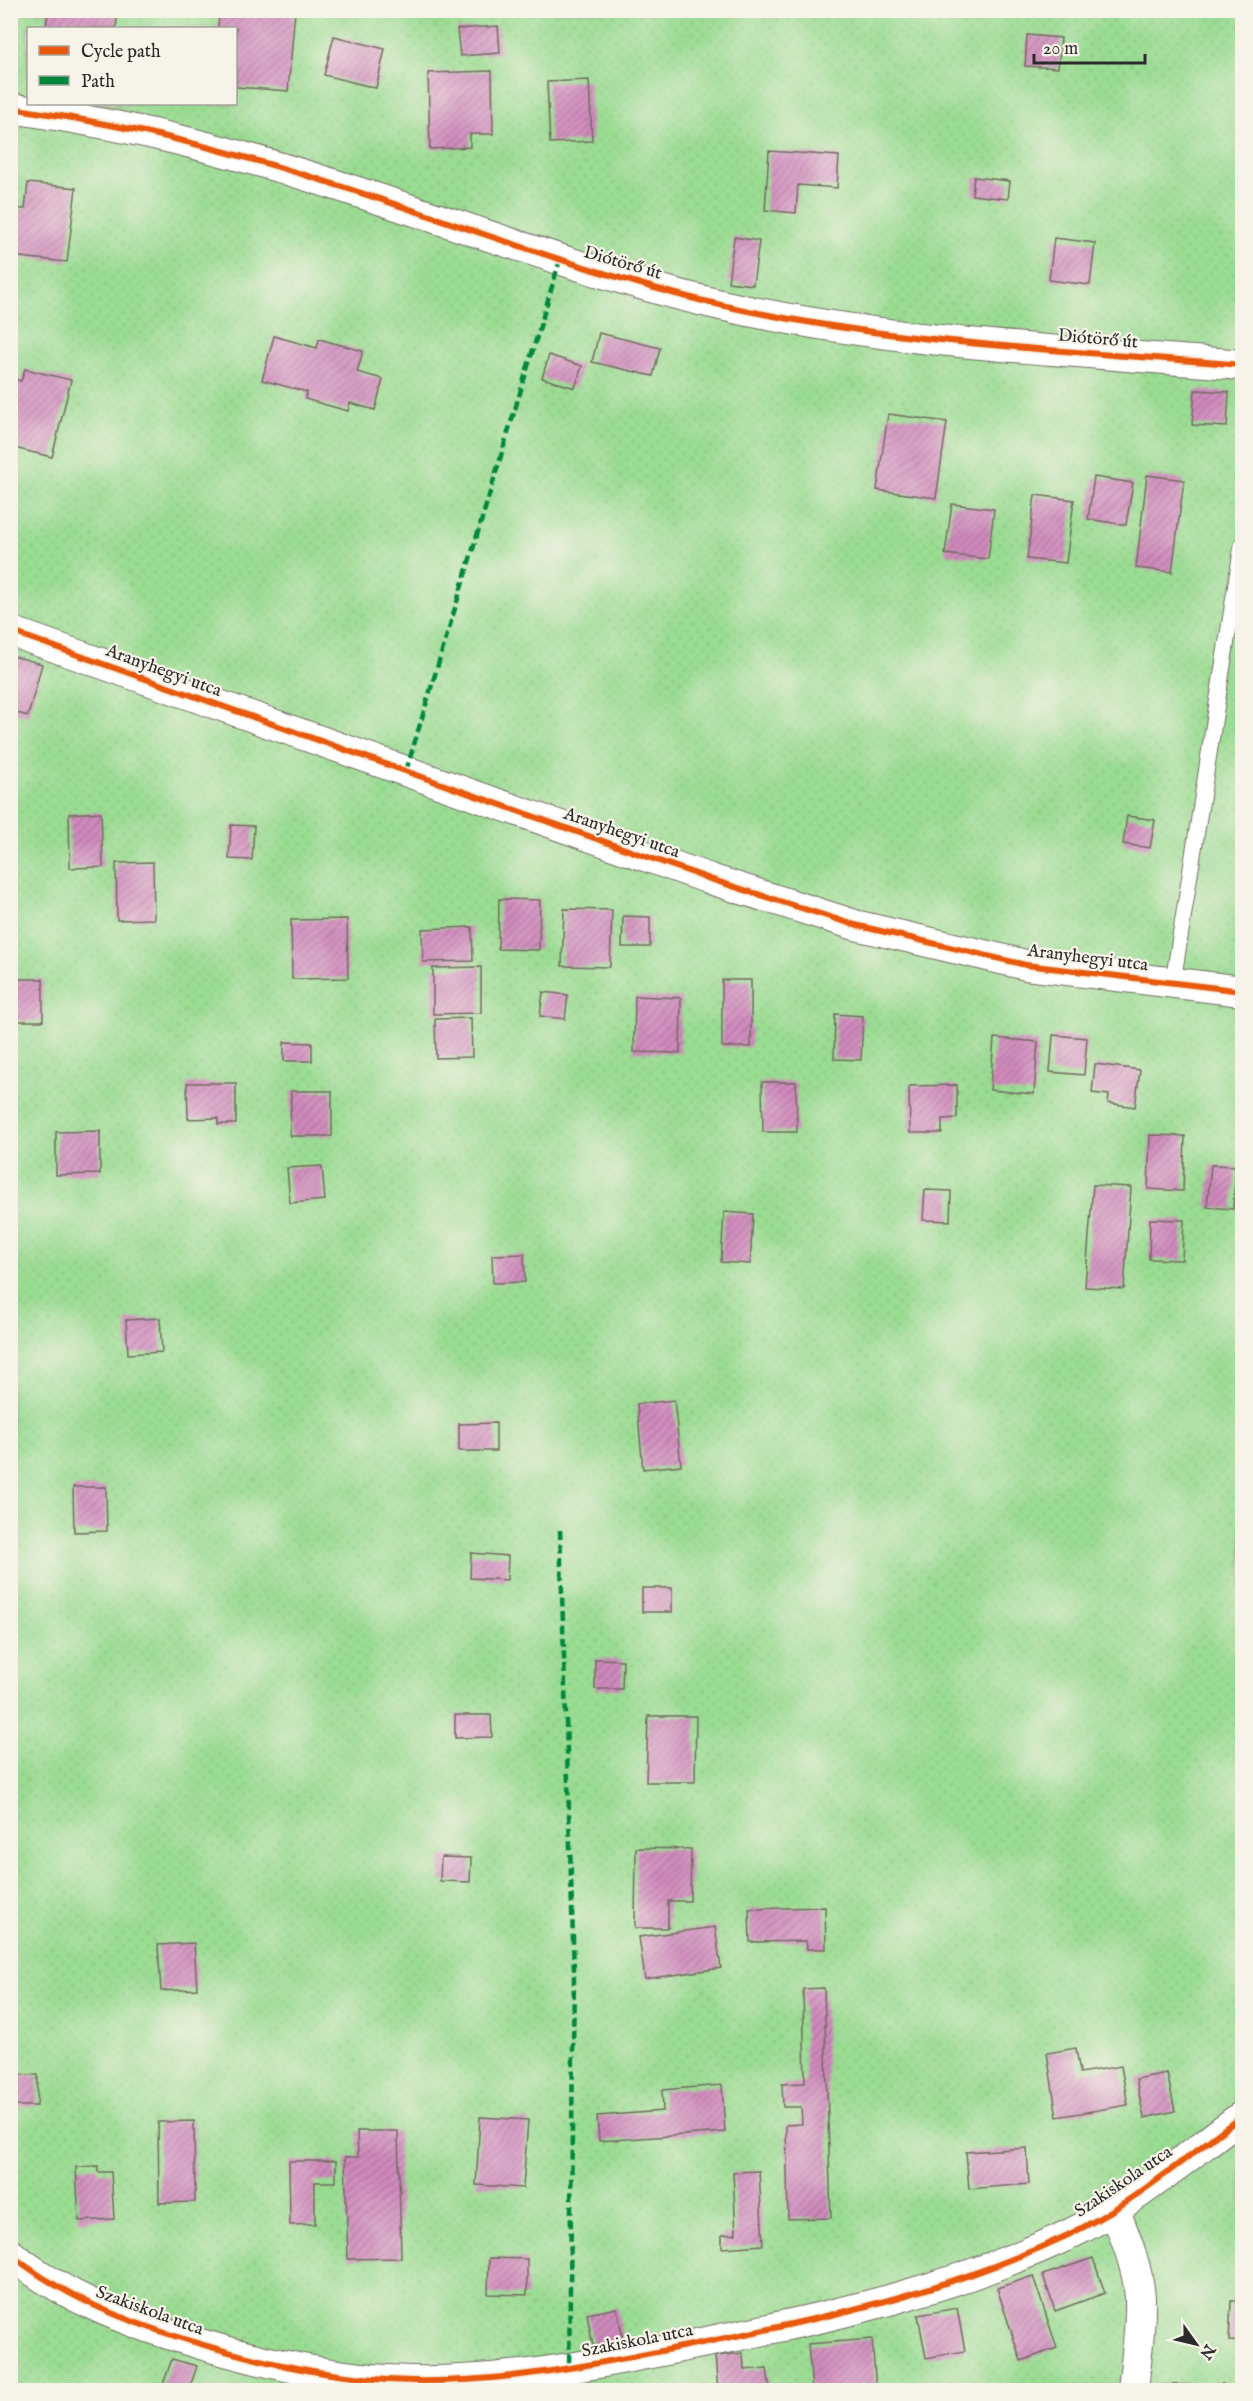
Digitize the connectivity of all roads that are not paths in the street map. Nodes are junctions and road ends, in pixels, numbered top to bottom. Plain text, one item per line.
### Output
1 (10, 108) edge
2 (1242, 366) edge
3 (1242, 545) edge
4 (10, 631) edge
5 (1173, 982) junction
6 (1242, 991) edge
7 (1242, 2116) edge
8 (1114, 2208) junction
9 (10, 2254) edge
10 (1133, 2391) edge

1 - 2 street, Diótörő út
3 - 5 lane
4 - 5 street, Aranyhegyi utca
5 - 6 street, Aranyhegyi utca
7 - 8 street, Szakiskola utca
8 - 9 street, Szakiskola utca
8 - 10 street

